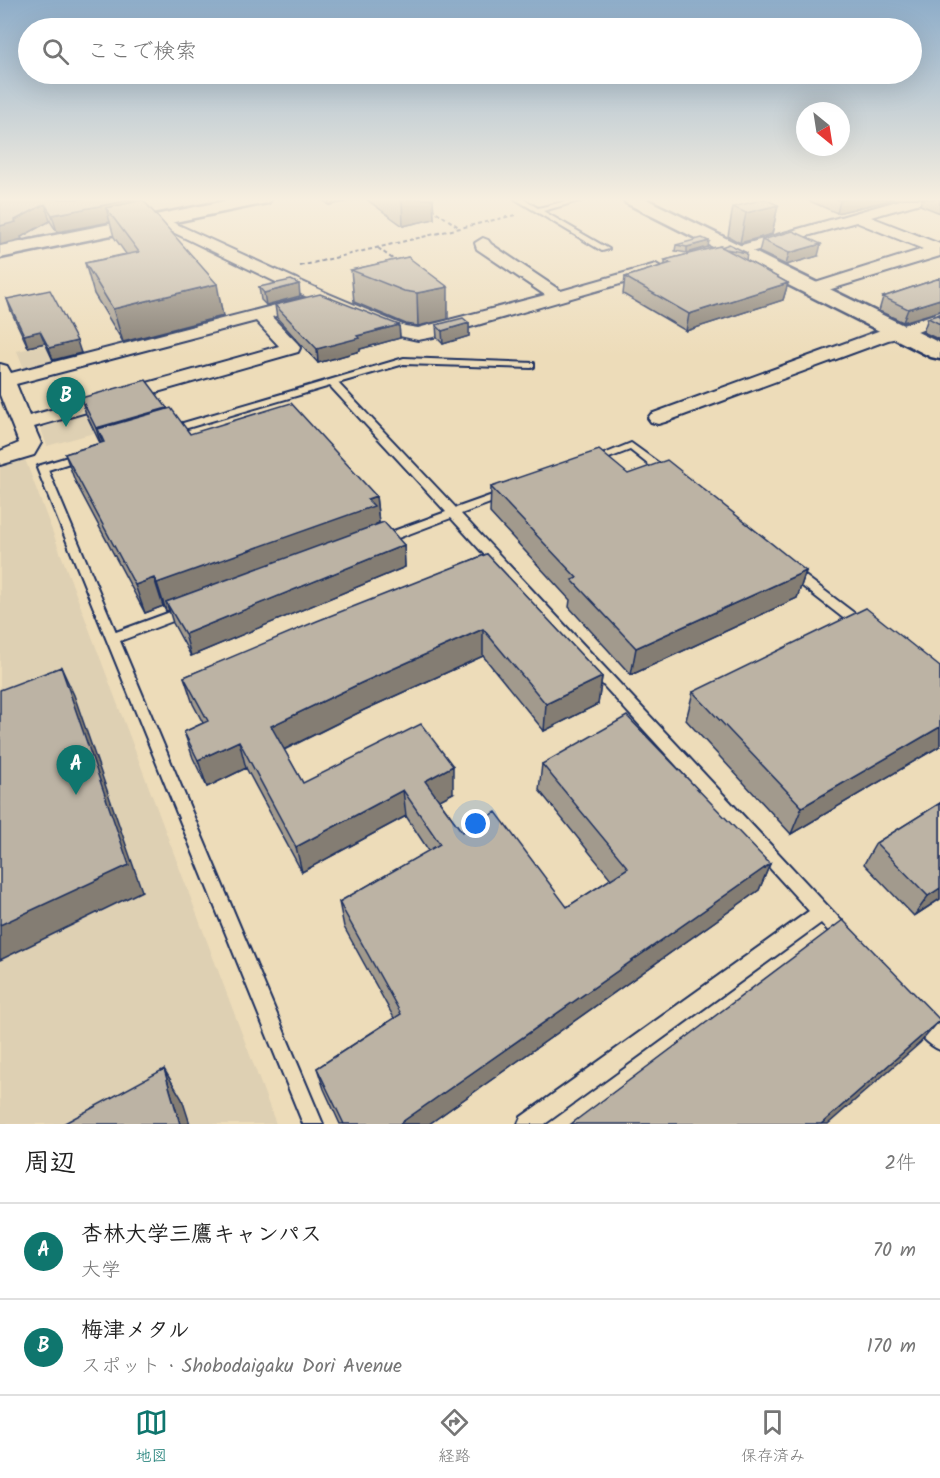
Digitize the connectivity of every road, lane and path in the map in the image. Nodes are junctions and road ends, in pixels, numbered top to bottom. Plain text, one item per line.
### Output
1 (226, 251) edge
2 (362, 251) edge
3 (383, 251) edge
4 (491, 251) edge
5 (721, 251) edge
6 (739, 251) edge
7 (934, 251) edge
8 (708, 254) edge
9 (673, 264) edge
10 (401, 265) edge
11 (270, 272) junction
12 (815, 289) junction
13 (559, 297) junction
14 (323, 298) junction
15 (453, 308) dead end
16 (260, 314) junction
17 (940, 317) edge
18 (470, 322) junction
19 (901, 332) junction
20 (940, 352) edge
21 (531, 365) dead end
22 (2, 375) edge
23 (332, 382) junction
24 (658, 418) dead end
25 (23, 424) junction
26 (153, 435) edge
27 (98, 452) edge
28 (0, 458) edge
29 (576, 467) edge
30 (678, 483) edge
31 (520, 488) edge
32 (453, 513) junction
33 (365, 546) edge
34 (781, 563) edge
35 (200, 606) edge
36 (874, 636) edge
37 (112, 639) junction
38 (822, 912) junction
39 (853, 946) edge
40 (908, 1006) edge
41 (940, 1040) edge
42 (313, 1124) edge
43 (528, 1124) edge

1 - 11 street
2 - 11 path
3 - 10 path
4 - 13 street
5 - 8 street
6 - 12 street
7 - 12 street
9 - 13 street
11 - 14 street
12 - 19 street
13 - 18 street
14 - 16 street
14 - 18 street
15 - 18 street
16 - 22 street
16 - 25 street
17 - 19 street
19 - 20 street
19 - 24 street
21 - 23 lane
22 - 25 street
23 - 26 lane
23 - 32 lane
25 - 28 street
27 - 37 lane
29 - 30 lane
31 - 32 lane
32 - 33 lane
32 - 38 lane
34 - 36 lane
35 - 37 lane
37 - 42 lane
38 - 39 lane
38 - 43 lane
40 - 41 lane

